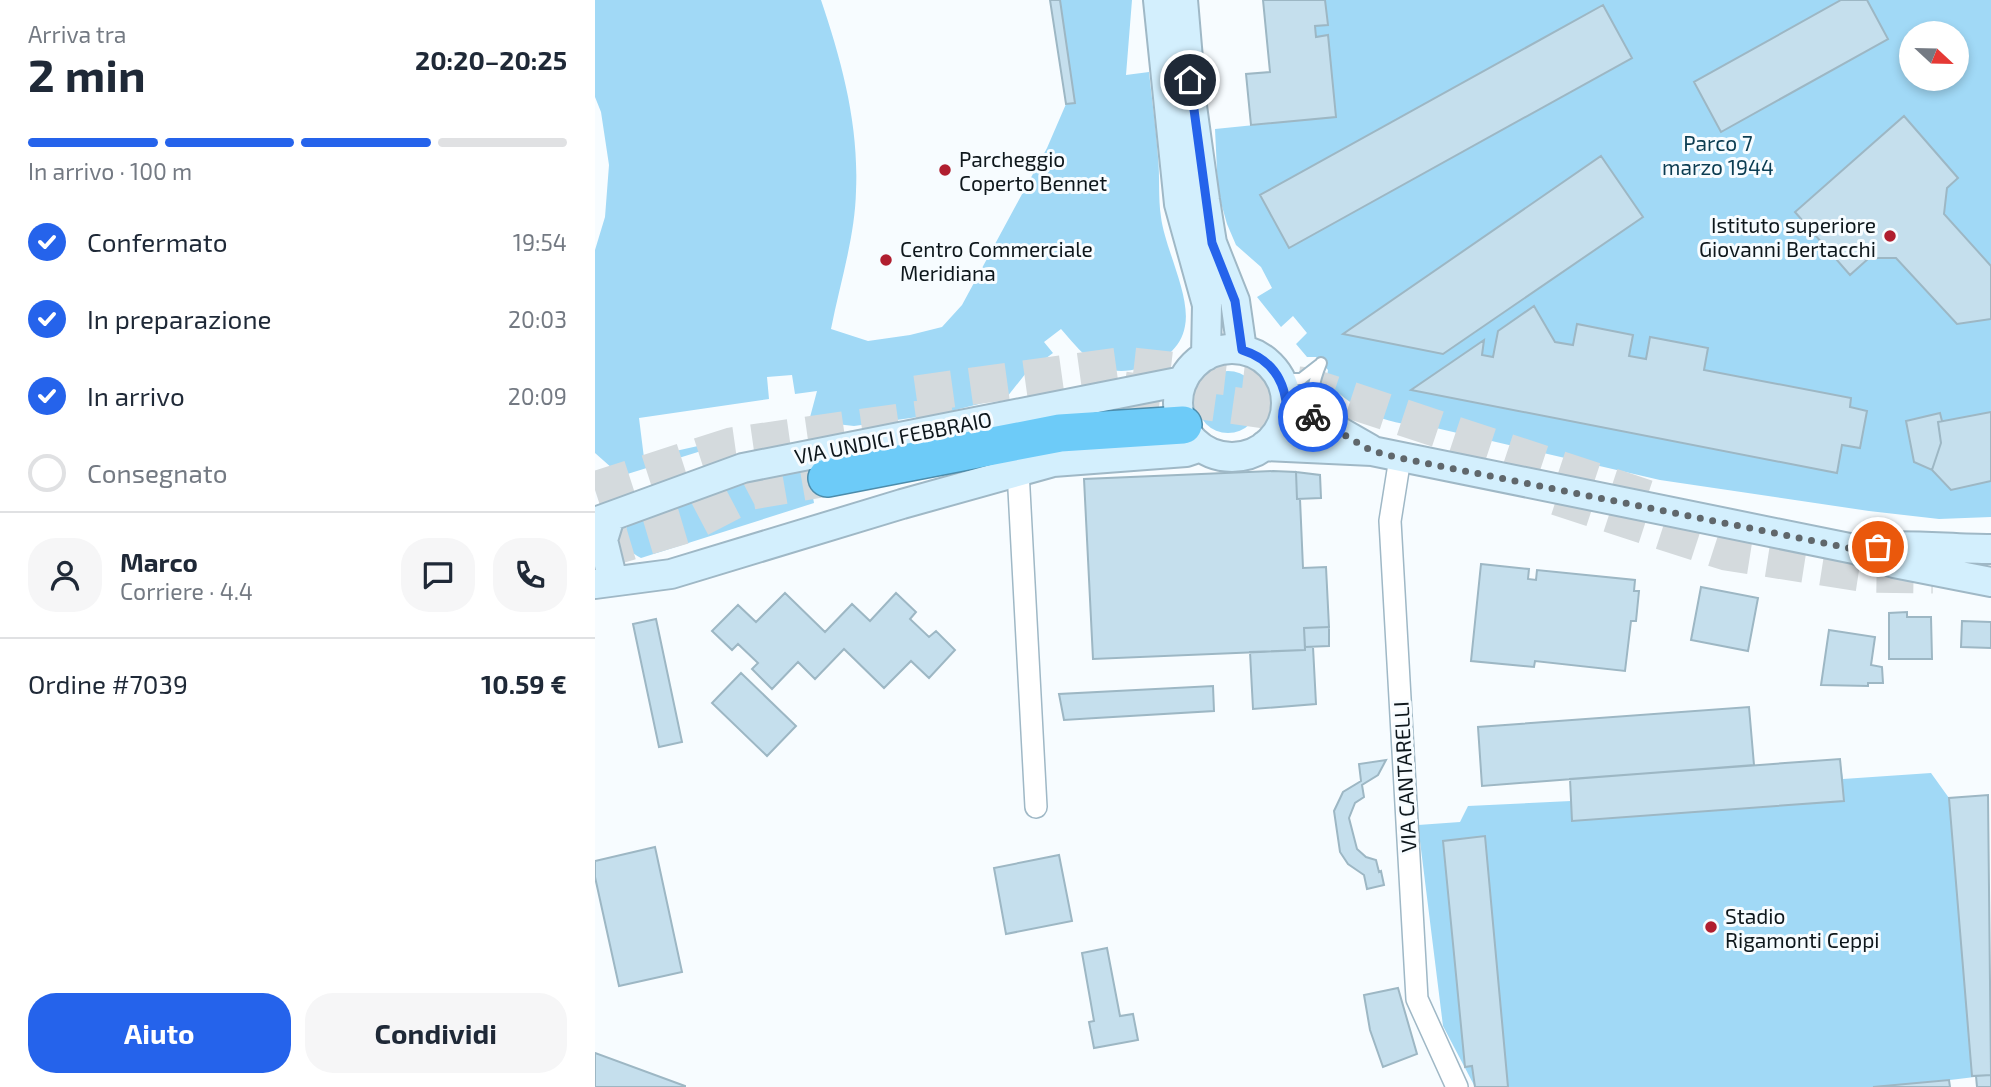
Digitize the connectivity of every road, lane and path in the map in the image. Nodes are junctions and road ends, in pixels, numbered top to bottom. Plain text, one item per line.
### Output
1 (1158, 0) edge
2 (1183, 0) edge
3 (1242, 350) junction
4 (1206, 356) junction
5 (1183, 381) junction
6 (1283, 390) junction
7 (1326, 424) junction
8 (1192, 436) junction
9 (1264, 446) junction
10 (1372, 451) junction
11 (1400, 458) junction
12 (1018, 471) junction
13 (827, 478) tunnel mouth
14 (602, 519) edge
15 (1854, 549) junction
16 (1991, 549) edge
17 (1991, 582) edge
18 (604, 583) edge
19 (1037, 807) dead end
20 (1457, 1087) edge

1 - 4 street
2 - 3 street
3 - 4 street
3 - 6 street, VIA UNDICI FEBBRAIO
4 - 5 street
5 - 8 street
5 - 14 street, VIA UNDICI FEBBRAIO
6 - 7 street, VIA UNDICI FEBBRAIO
6 - 7 lane
6 - 9 street
7 - 10 street, VIA UNDICI FEBBRAIO
8 - 9 street, VIA UNDICI FEBBRAIO
8 - 12 street, VIA UNDICI FEBBRAIO
8 - 13 highway
9 - 10 street, VIA UNDICI FEBBRAIO
10 - 11 street, VIA UNDICI FEBBRAIO
11 - 15 street, VIA UNDICI FEBBRAIO
11 - 20 street, VIA CANTARELLI
12 - 18 street, VIA UNDICI FEBBRAIO
12 - 19 street
14 - 18 street, VIA UNDICI FEBBRAIO
15 - 16 street, VIA UNDICI FEBBRAIO
15 - 17 street, VIA UNDICI FEBBRAIO

